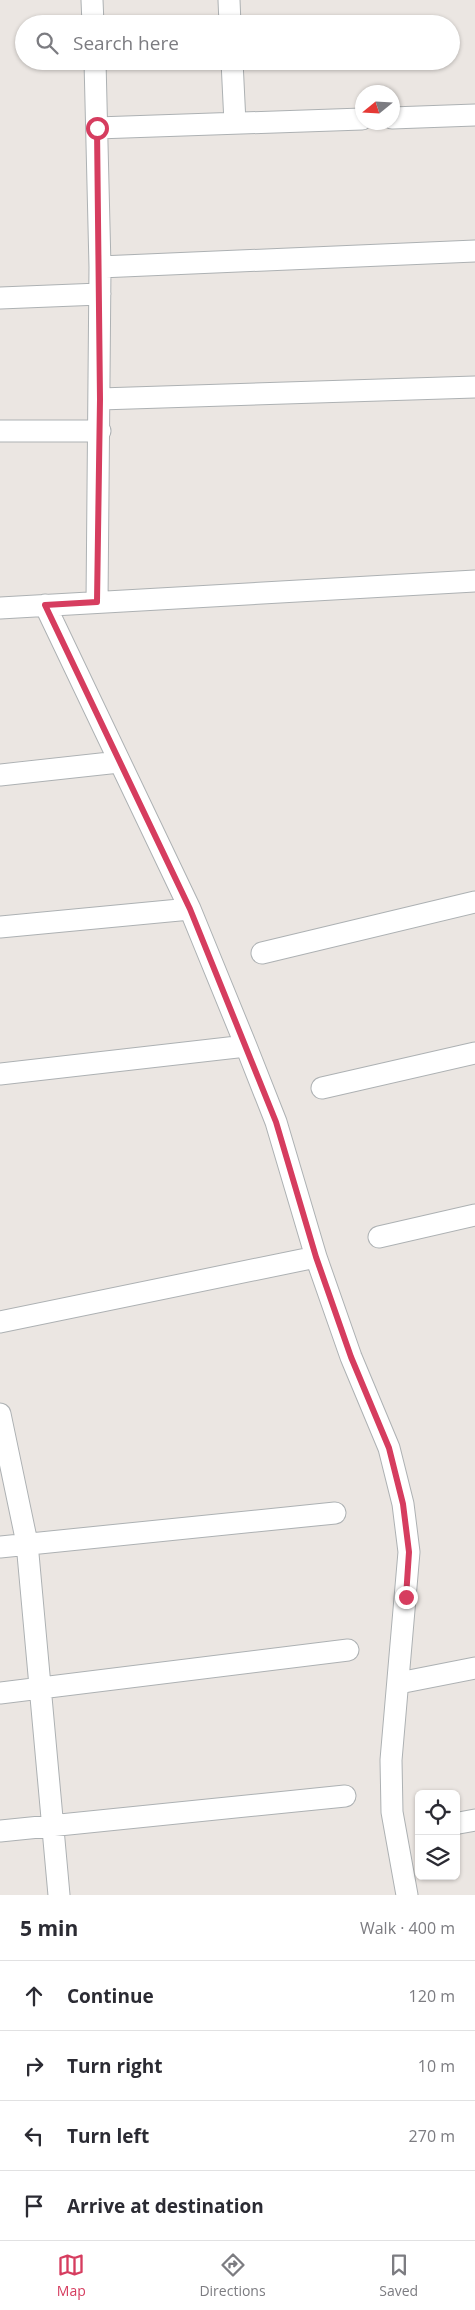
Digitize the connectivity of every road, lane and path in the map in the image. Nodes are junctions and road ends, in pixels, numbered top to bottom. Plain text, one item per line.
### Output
1 (92, 0) edge
2 (229, 0) edge
3 (93, 15) edge
4 (230, 15) edge
5 (94, 70) edge
6 (233, 70) edge
7 (475, 115) edge
8 (400, 118) edge
9 (355, 119) edge
10 (236, 123) junction
11 (97, 128) junction
12 (475, 251) edge
13 (100, 267) junction
14 (100, 294) junction
15 (0, 298) edge
16 (475, 386) edge
17 (100, 399) junction
18 (0, 431) edge
19 (100, 431) junction
20 (475, 581) edge
21 (97, 602) junction
22 (45, 605) junction
23 (0, 608) edge
24 (119, 762) junction
25 (0, 775) edge
26 (475, 902) edge
27 (190, 909) junction
28 (0, 927) edge
29 (262, 953) dead end
30 (246, 1046) junction
31 (475, 1053) edge
32 (0, 1074) edge
33 (322, 1088) dead end
34 (475, 1215) edge
35 (379, 1237) dead end
36 (316, 1257) junction
37 (0, 1322) edge
38 (1, 1428) edge
39 (335, 1513) dead end
40 (27, 1543) junction
41 (0, 1547) edge
42 (348, 1650) dead end
43 (475, 1668) edge
44 (399, 1683) junction
45 (40, 1688) junction
46 (0, 1693) edge
47 (345, 1796) dead end
48 (52, 1826) junction
49 (0, 1831) edge
50 (59, 1895) edge
51 (407, 1895) edge

1 - 3 street
2 - 4 street
5 - 11 street
6 - 10 street
7 - 8 street
9 - 10 street
10 - 11 street
11 - 13 street
12 - 13 street
13 - 14 street
14 - 15 street
14 - 17 street
16 - 17 street
17 - 19 street
18 - 19 street
19 - 21 street
20 - 21 street
21 - 22 street
22 - 23 street
22 - 24 street
24 - 25 street
24 - 27 street
26 - 29 street
27 - 28 street
27 - 30 street
30 - 32 street
30 - 36 street
31 - 33 street
34 - 35 street
36 - 37 street
36 - 44 street
38 - 40 street
39 - 40 street
40 - 41 street
40 - 45 street
42 - 45 street
43 - 44 street
44 - 51 street
45 - 46 street
45 - 48 street
47 - 48 street
48 - 49 street
48 - 50 street

